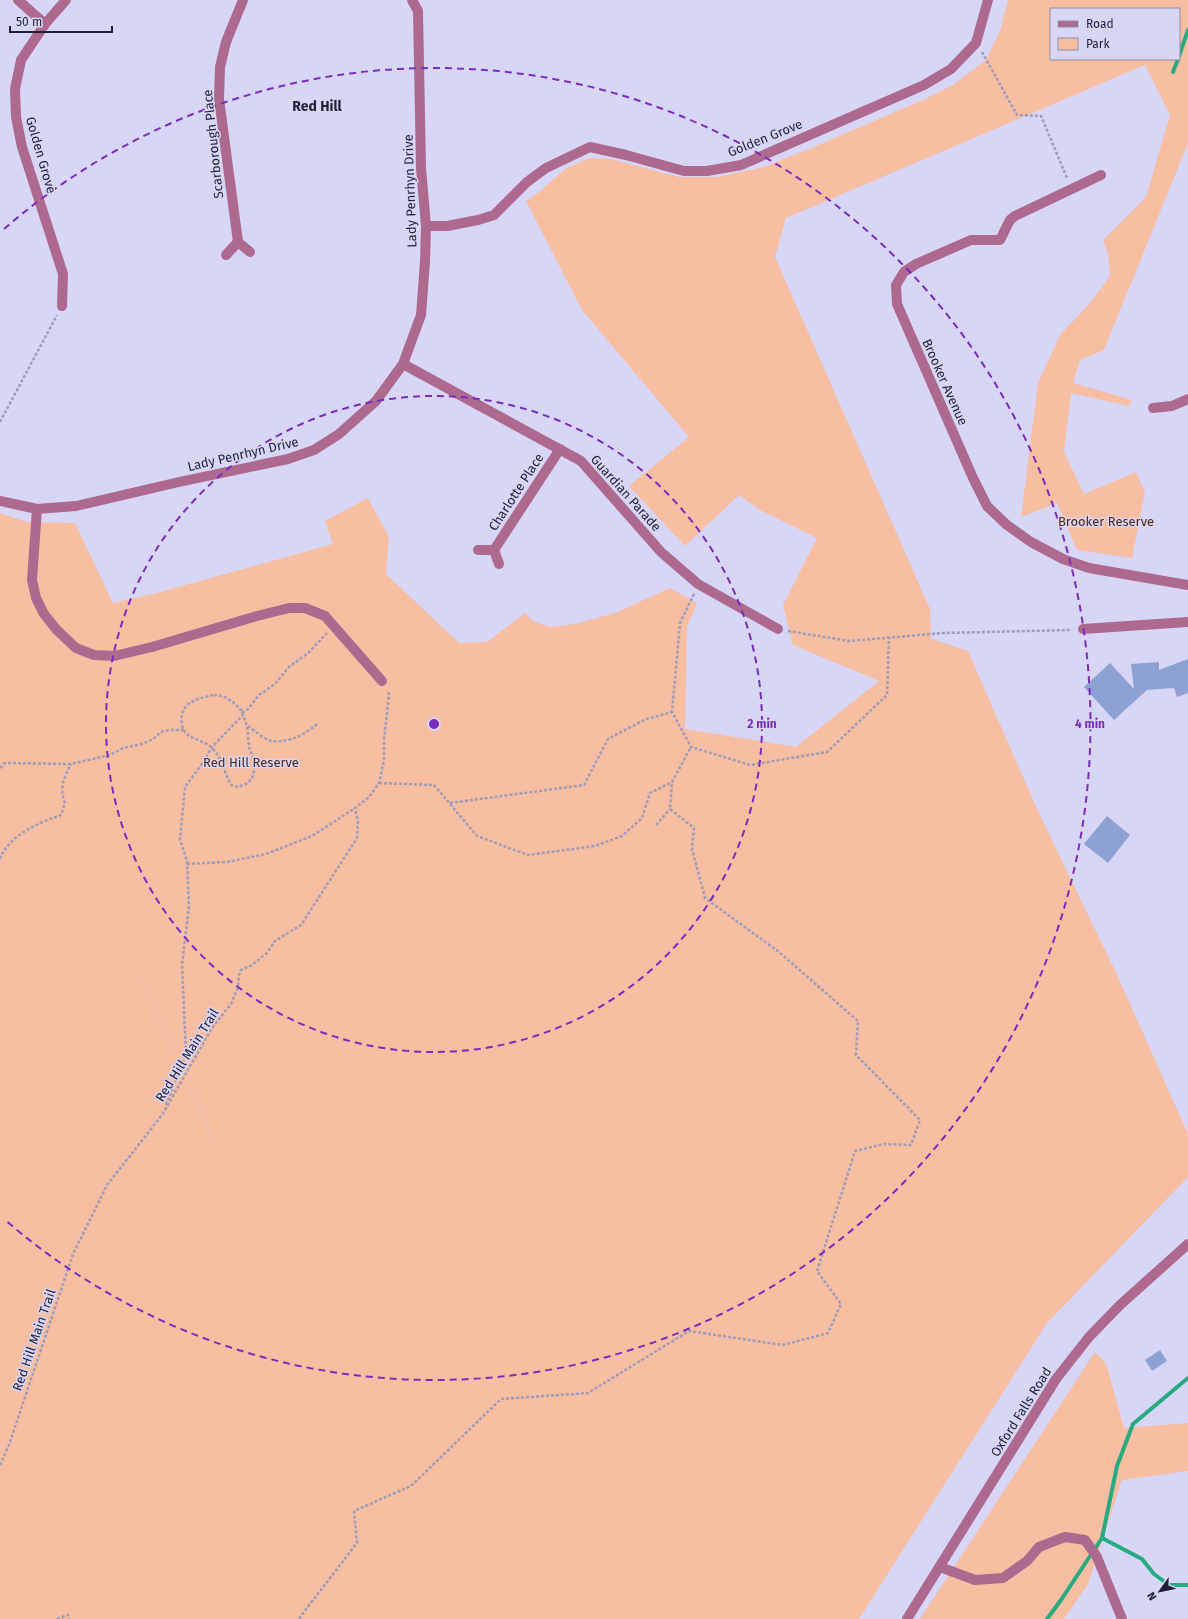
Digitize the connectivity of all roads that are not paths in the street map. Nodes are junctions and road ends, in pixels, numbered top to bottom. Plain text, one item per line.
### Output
1 (18, 0) edge
2 (66, 0) edge
3 (244, 0) edge
4 (412, 0) edge
5 (988, 0) edge
6 (45, 24) junction
7 (1101, 175) dead end
8 (426, 226) junction
9 (238, 242) junction
10 (250, 252) dead end
11 (226, 255) dead end
12 (62, 306) road end
13 (403, 364) junction
14 (1188, 399) edge
15 (1153, 408) dead end
16 (560, 449) junction
17 (0, 501) edge
18 (37, 510) junction
19 (478, 550) dead end
20 (494, 550) junction
21 (499, 564) dead end
22 (1188, 585) edge
23 (1188, 622) edge
24 (1083, 629) road end
25 (778, 630) road end
26 (382, 681) road end
27 (1188, 1244) edge
28 (940, 1567) junction
29 (907, 1619) edge
30 (1122, 1619) edge

1 - 6 street
2 - 6 street, Golden Grove
3 - 9 street, Scarborough Place
4 - 8 street, Lady Penrhyn Drive
5 - 8 street, Golden Grove
6 - 12 street, Golden Grove
7 - 22 street, Brooker Avenue
8 - 13 street, Lady Penrhyn Drive
9 - 10 street
9 - 11 street
13 - 16 street, Guardian Parade
13 - 18 street, Lady Penrhyn Drive
14 - 15 street
16 - 20 street, Charlotte Place
16 - 25 street, Guardian Parade
17 - 18 street, Lady Penrhyn Drive
18 - 26 street
19 - 20 street, Charlotte Place
20 - 21 street, Charlotte Place
23 - 24 street
27 - 28 street, Oxford Falls Road
28 - 29 street, Oxford Falls Road
28 - 30 street

